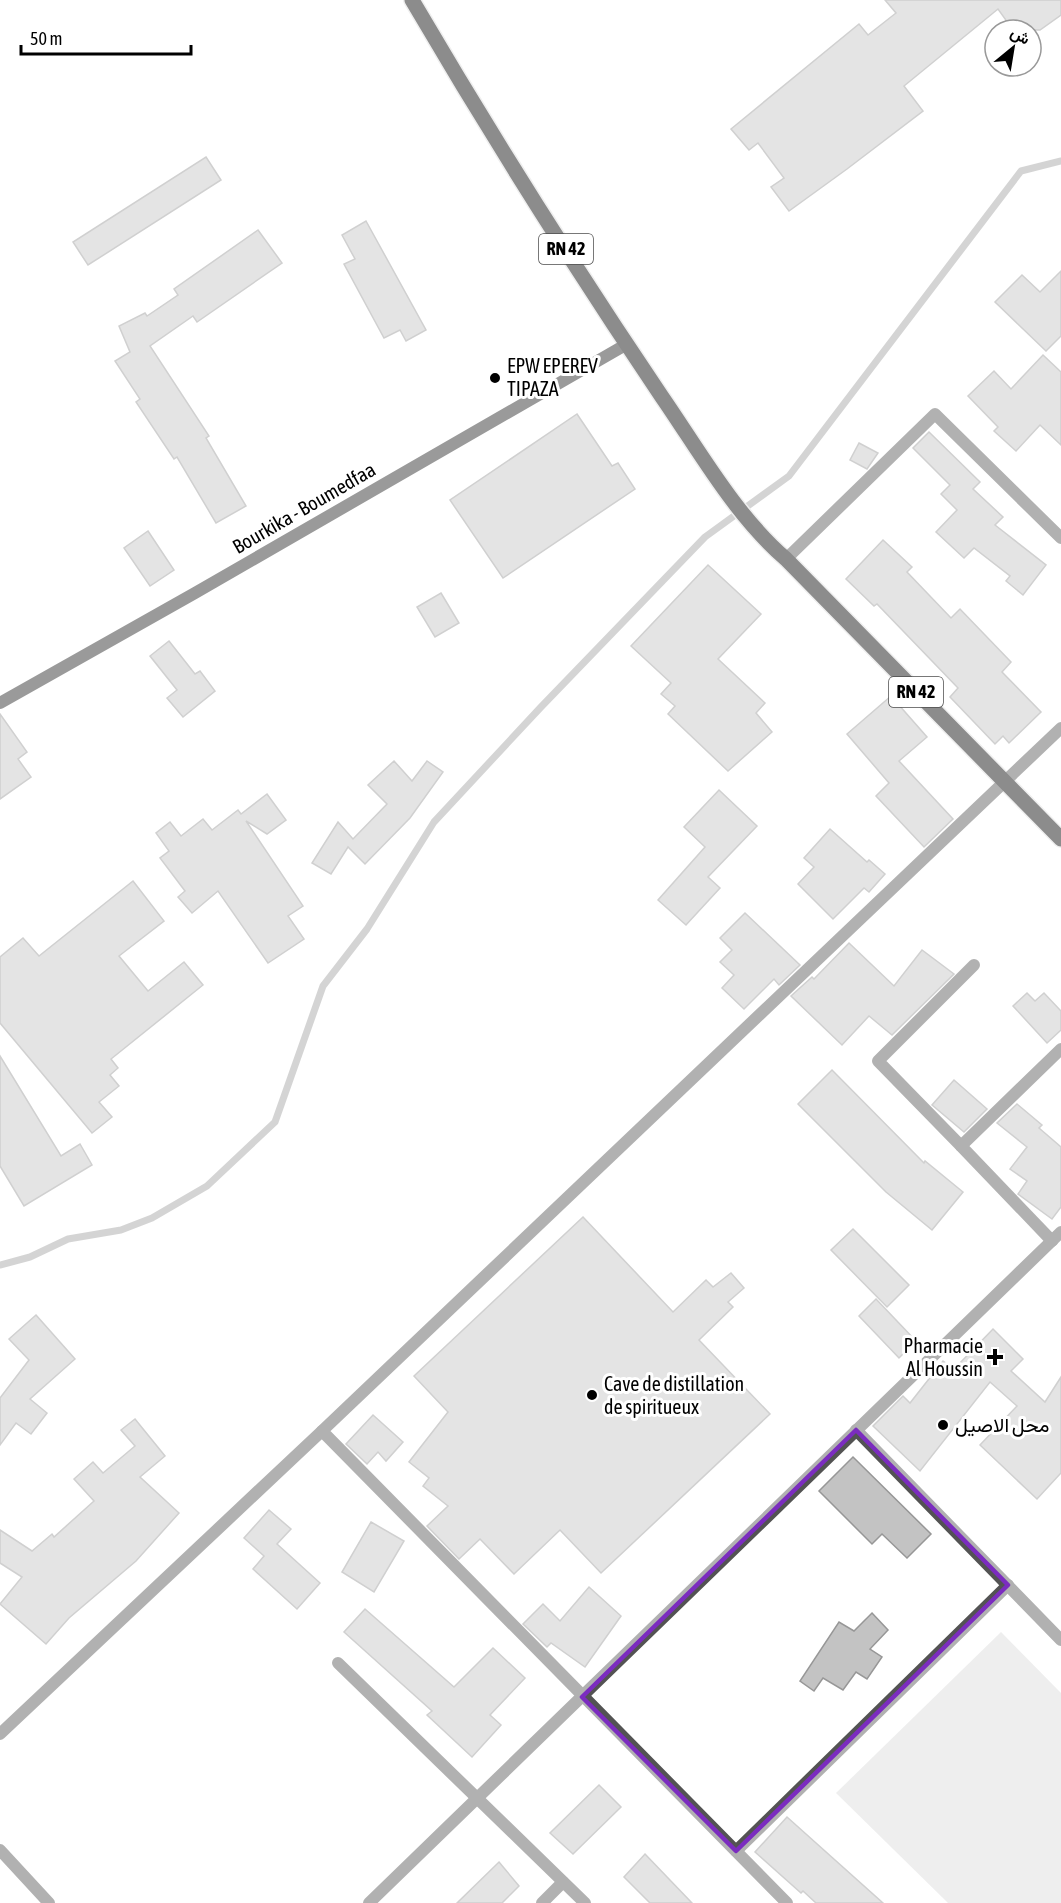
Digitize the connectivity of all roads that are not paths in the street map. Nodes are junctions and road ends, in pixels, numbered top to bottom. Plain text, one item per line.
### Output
1 (412, 0) edge
2 (627, 344) junction
3 (1061, 538) edge
4 (786, 559) junction
5 (0, 703) edge
6 (1061, 728) edge
7 (1004, 783) junction
8 (1061, 839) edge
9 (974, 965) dead end
10 (1061, 1048) edge
11 (961, 1146) junction
12 (1057, 1236) edge
13 (856, 1430) junction
14 (322, 1431) junction
15 (1008, 1585) junction
16 (1061, 1640) edge
17 (338, 1663) dead end
18 (582, 1697) junction
19 (0, 1734) edge
20 (476, 1799) junction
21 (0, 1850) edge
22 (736, 1851) junction
23 (563, 1882) junction
24 (49, 1903) edge
25 (369, 1903) edge
26 (542, 1903) edge
27 (585, 1903) edge
28 (787, 1903) edge

1 - 2 main road, RN 42
2 - 4 main road, RN 42
2 - 5 main road, Bourkika - Boumedfaa
3 - 4 street
4 - 7 main road, RN 42
6 - 7 street
7 - 8 main road, RN 42
7 - 14 street
9 - 11 street
10 - 11 street
11 - 12 street
12 - 13 street
13 - 15 street
13 - 18 street
14 - 18 street
14 - 19 street
15 - 16 street
15 - 22 street
17 - 20 street
18 - 20 street
18 - 22 street
20 - 23 street
20 - 25 street
21 - 24 street
22 - 28 street
23 - 26 street
23 - 27 street

